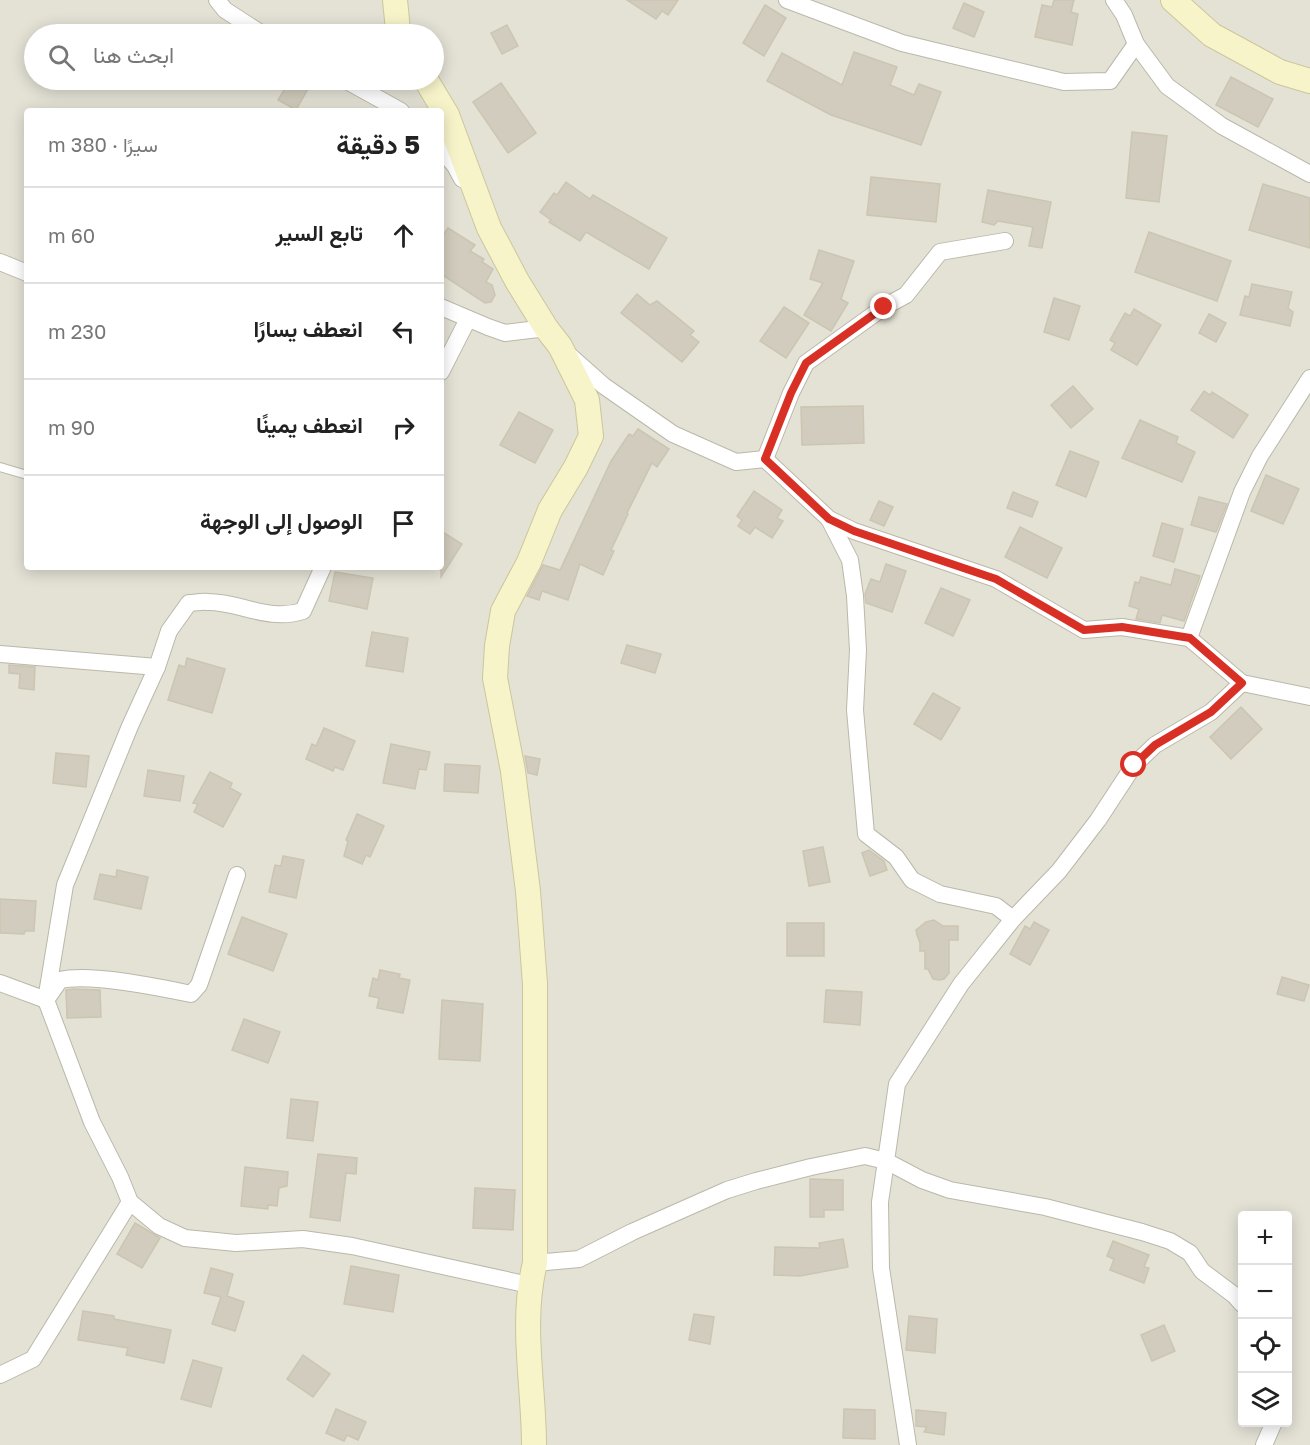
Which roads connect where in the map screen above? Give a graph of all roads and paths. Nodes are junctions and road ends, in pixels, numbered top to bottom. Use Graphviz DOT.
graph roads {
  1 [pos="217,0"];
  2 [pos="395,0"];
  3 [pos="787,0"];
  4 [pos="1114,0"];
  5 [pos="1173,0"];
  6 [pos="247,24"];
  7 [pos="397,24"];
  8 [pos="1136,44"];
  9 [pos="1310,81"];
  10 [pos="363,90"];
  11 [pos="432,90"];
  12 [pos="396,108"];
  13 [pos="443,108"];
  14 [pos="444,110"];
  15 [pos="444,152"];
  16 [pos="1310,174"];
  17 [pos="489,228"];
  18 [pos="1005,242"];
  19 [pos="0,262"];
  20 [pos="24,272"];
  21 [pos="444,308"];
  22 [pos="468,319"];
  23 [pos="553,337"];
  24 [pos="444,366"];
  25 [pos="1310,378"];
  26 [pos="765,459"];
  27 [pos="0,467"];
  28 [pos="24,475"];
  29 [pos="829,519"];
  30 [pos="322,570"];
  31 [pos="1190,638"];
  32 [pos="0,654"];
  33 [pos="157,667"];
  34 [pos="1242,683"];
  35 [pos="1310,698"];
  36 [pos="237,875"];
  37 [pos="1013,920"];
  38 [pos="0,983"];
  39 [pos="46,1000"];
  40 [pos="886,1161"];
  41 [pos="130,1202"];
  42 [pos="532,1274"];
  43 [pos="1238,1300"];
  44 [pos="0,1376"];
  45 [pos="1272,1427"];
  46 [pos="534,1445"];
  47 [pos="908,1445"];
  48 [pos="1264,1445"];
  1 -- 6 [label="street"];
  2 -- 7 [label="street"];
  3 -- 8 [label="street"];
  4 -- 8 [label="street"];
  5 -- 9 [label="street"];
  8 -- 16 [label="street"];
  10 -- 12 [label="street"];
  11 -- 13 [label="street"];
  14 -- 17 [label="street"];
  15 -- 17 [label="street"];
  17 -- 23 [label="street"];
  18 -- 26 [label="street"];
  19 -- 20 [label="street"];
  21 -- 22 [label="street"];
  22 -- 23 [label="street"];
  22 -- 24 [label="street"];
  23 -- 26 [label="street"];
  23 -- 42 [label="street"];
  25 -- 31 [label="street"];
  26 -- 29 [label="street"];
  27 -- 28 [label="lane"];
  29 -- 31 [label="street"];
  29 -- 37 [label="street"];
  30 -- 33 [label="street"];
  31 -- 34 [label="street"];
  32 -- 33 [label="street"];
  33 -- 39 [label="street"];
  34 -- 35 [label="street"];
  34 -- 37 [label="street"];
  36 -- 39 [label="street"];
  37 -- 40 [label="street"];
  38 -- 39 [label="street"];
  39 -- 41 [label="street"];
  40 -- 42 [label="street"];
  40 -- 43 [label="street"];
  40 -- 47 [label="street"];
  41 -- 42 [label="street"];
  41 -- 44 [label="street"];
  42 -- 46 [label="street"];
  45 -- 48 [label="street"];
}
